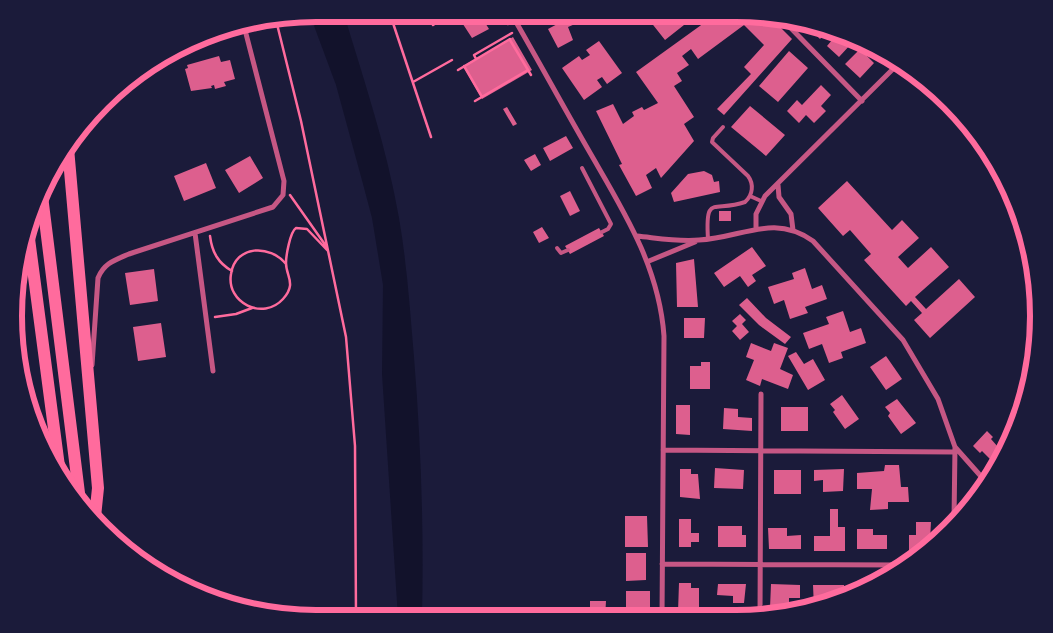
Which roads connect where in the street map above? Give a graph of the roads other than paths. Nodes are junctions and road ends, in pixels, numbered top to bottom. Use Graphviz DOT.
graph roads {
  1 [pos="516,22"];
  2 [pos="790,27"];
  3 [pos="245,32"];
  4 [pos="894,69"];
  5 [pos="862,101"];
  6 [pos="723,127"];
  7 [pos="69,158"];
  8 [pos="582,168"];
  9 [pos="778,185"];
  10 [pos="750,196"];
  11 [pos="761,201"];
  12 [pos="43,208"];
  13 [pos="756,228"];
  14 [pos="792,230"];
  15 [pos="602,232"];
  16 [pos="195,233"];
  17 [pos="637,236"];
  18 [pos="708,239"];
  19 [pos="698,240"];
  20 [pos="558,248"];
  21 [pos="30,250"];
  22 [pos="568,250"];
  23 [pos="649,261"];
  24 [pos="213,371"];
  25 [pos="761,394"];
  26 [pos="90,396"];
  27 [pos="955,449"];
  28 [pos="663,450"];
  29 [pos="761,450"];
  30 [pos="57,455"];
  31 [pos="982,478"];
  32 [pos="78,489"];
  33 [pos="96,511"];
  34 [pos="954,514"];
  35 [pos="662,564"];
  36 [pos="760,564"];
  37 [pos="894,565"];
  38 [pos="662,610"];
  39 [pos="760,610"];
  1 -- 17 [label="street"];
  2 -- 5 [label="street"];
  3 -- 16 [label="street"];
  4 -- 5 [label="street"];
  5 -- 9 [label="street"];
  6 -- 10 [label="lane"];
  7 -- 26 [label="highway"];
  8 -- 15 [label="lane"];
  9 -- 11 [label="street"];
  9 -- 14 [label="street"];
  10 -- 11 [label="lane"];
  10 -- 18 [label="lane"];
  11 -- 13 [label="street"];
  12 -- 32 [label="highway"];
  13 -- 14 [label="street"];
  13 -- 18 [label="street"];
  14 -- 27 [label="street"];
  16 -- 24 [label="street"];
  16 -- 26 [label="street"];
  17 -- 19 [label="street"];
  17 -- 23 [label="street"];
  18 -- 19 [label="street"];
  19 -- 23 [label="street"];
  20 -- 22 [label="lane"];
  21 -- 30 [label="highway"];
  23 -- 28 [label="street"];
  25 -- 29 [label="street"];
  26 -- 33 [label="highway"];
  27 -- 29 [label="street"];
  27 -- 31 [label="street"];
  27 -- 34 [label="street"];
  28 -- 29 [label="street"];
  28 -- 35 [label="street"];
  29 -- 36 [label="street"];
  35 -- 36 [label="street"];
  35 -- 38 [label="street"];
  36 -- 37 [label="street"];
  36 -- 39 [label="street"];
}
